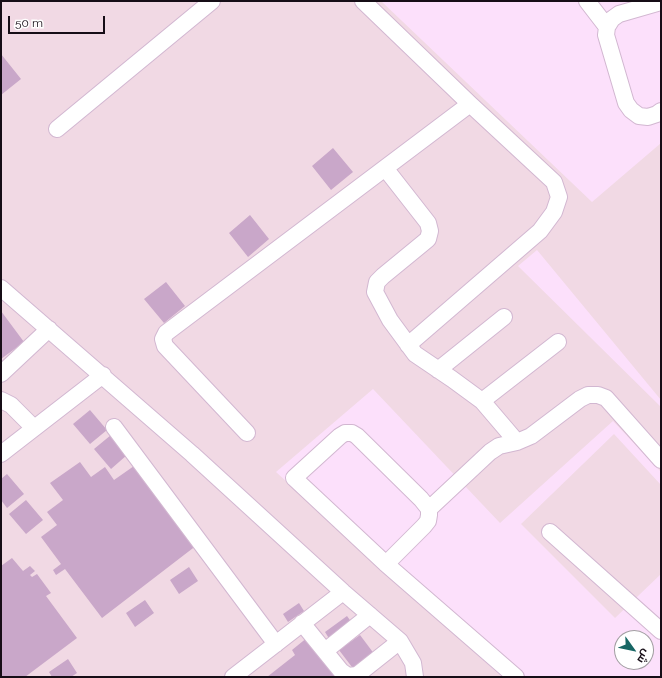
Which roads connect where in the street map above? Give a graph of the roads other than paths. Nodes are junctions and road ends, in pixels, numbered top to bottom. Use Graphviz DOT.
graph roads {
  1 [pos="212,1"];
  2 [pos="363,1"];
  3 [pos="587,1"];
  4 [pos="661,2"];
  5 [pos="607,27"];
  6 [pos="470,104"];
  7 [pos="661,111"];
  8 [pos="57,129"];
  9 [pos="386,168"];
  10 [pos="1,288"];
  11 [pos="504,317"];
  12 [pos="49,329"];
  13 [pos="558,342"];
  14 [pos="408,345"];
  15 [pos="438,370"];
  16 [pos="1,374"];
  17 [pos="103,375"];
  18 [pos="1,400"];
  19 [pos="482,401"];
  20 [pos="114,427"];
  21 [pos="34,428"];
  22 [pos="247,433"];
  23 [pos="517,442"];
  24 [pos="1,454"];
  25 [pos="661,460"];
  26 [pos="429,508"];
  27 [pos="550,532"];
  28 [pos="386,564"];
  29 [pos="343,592"];
  30 [pos="370,615"];
  31 [pos="302,623"];
  32 [pos="661,631"];
  33 [pos="400,641"];
  34 [pos="276,644"];
  35 [pos="325,651"];
  36 [pos="241,674"];
  37 [pos="415,677"];
  38 [pos="516,677"];
  1 -- 8 [label="lane"];
  2 -- 6 [label="lane"];
  3 -- 5 [label="lane"];
  4 -- 5 [label="lane"];
  5 -- 7 [label="lane"];
  6 -- 9 [label="lane"];
  6 -- 14 [label="lane"];
  9 -- 14 [label="lane"];
  9 -- 22 [label="lane"];
  10 -- 12 [label="lane"];
  11 -- 15 [label="lane"];
  12 -- 16 [label="lane"];
  12 -- 17 [label="lane"];
  13 -- 19 [label="lane"];
  14 -- 15 [label="lane"];
  15 -- 19 [label="lane"];
  17 -- 21 [label="lane"];
  17 -- 29 [label="lane"];
  18 -- 21 [label="lane"];
  19 -- 23 [label="lane"];
  20 -- 34 [label="lane"];
  21 -- 24 [label="lane"];
  23 -- 25 [label="lane"];
  23 -- 26 [label="lane"];
  26 -- 28 [label="lane"];
  26 -- 28 [label="lane"];
  27 -- 32 [label="lane"];
  28 -- 38 [label="lane"];
  29 -- 30 [label="lane"];
  29 -- 31 [label="lane"];
  30 -- 33 [label="lane"];
  30 -- 35 [label="lane"];
  31 -- 34 [label="lane"];
  31 -- 35 [label="lane"];
  33 -- 35 [label="lane"];
  33 -- 37 [label="lane"];
  34 -- 36 [label="lane"];
}
